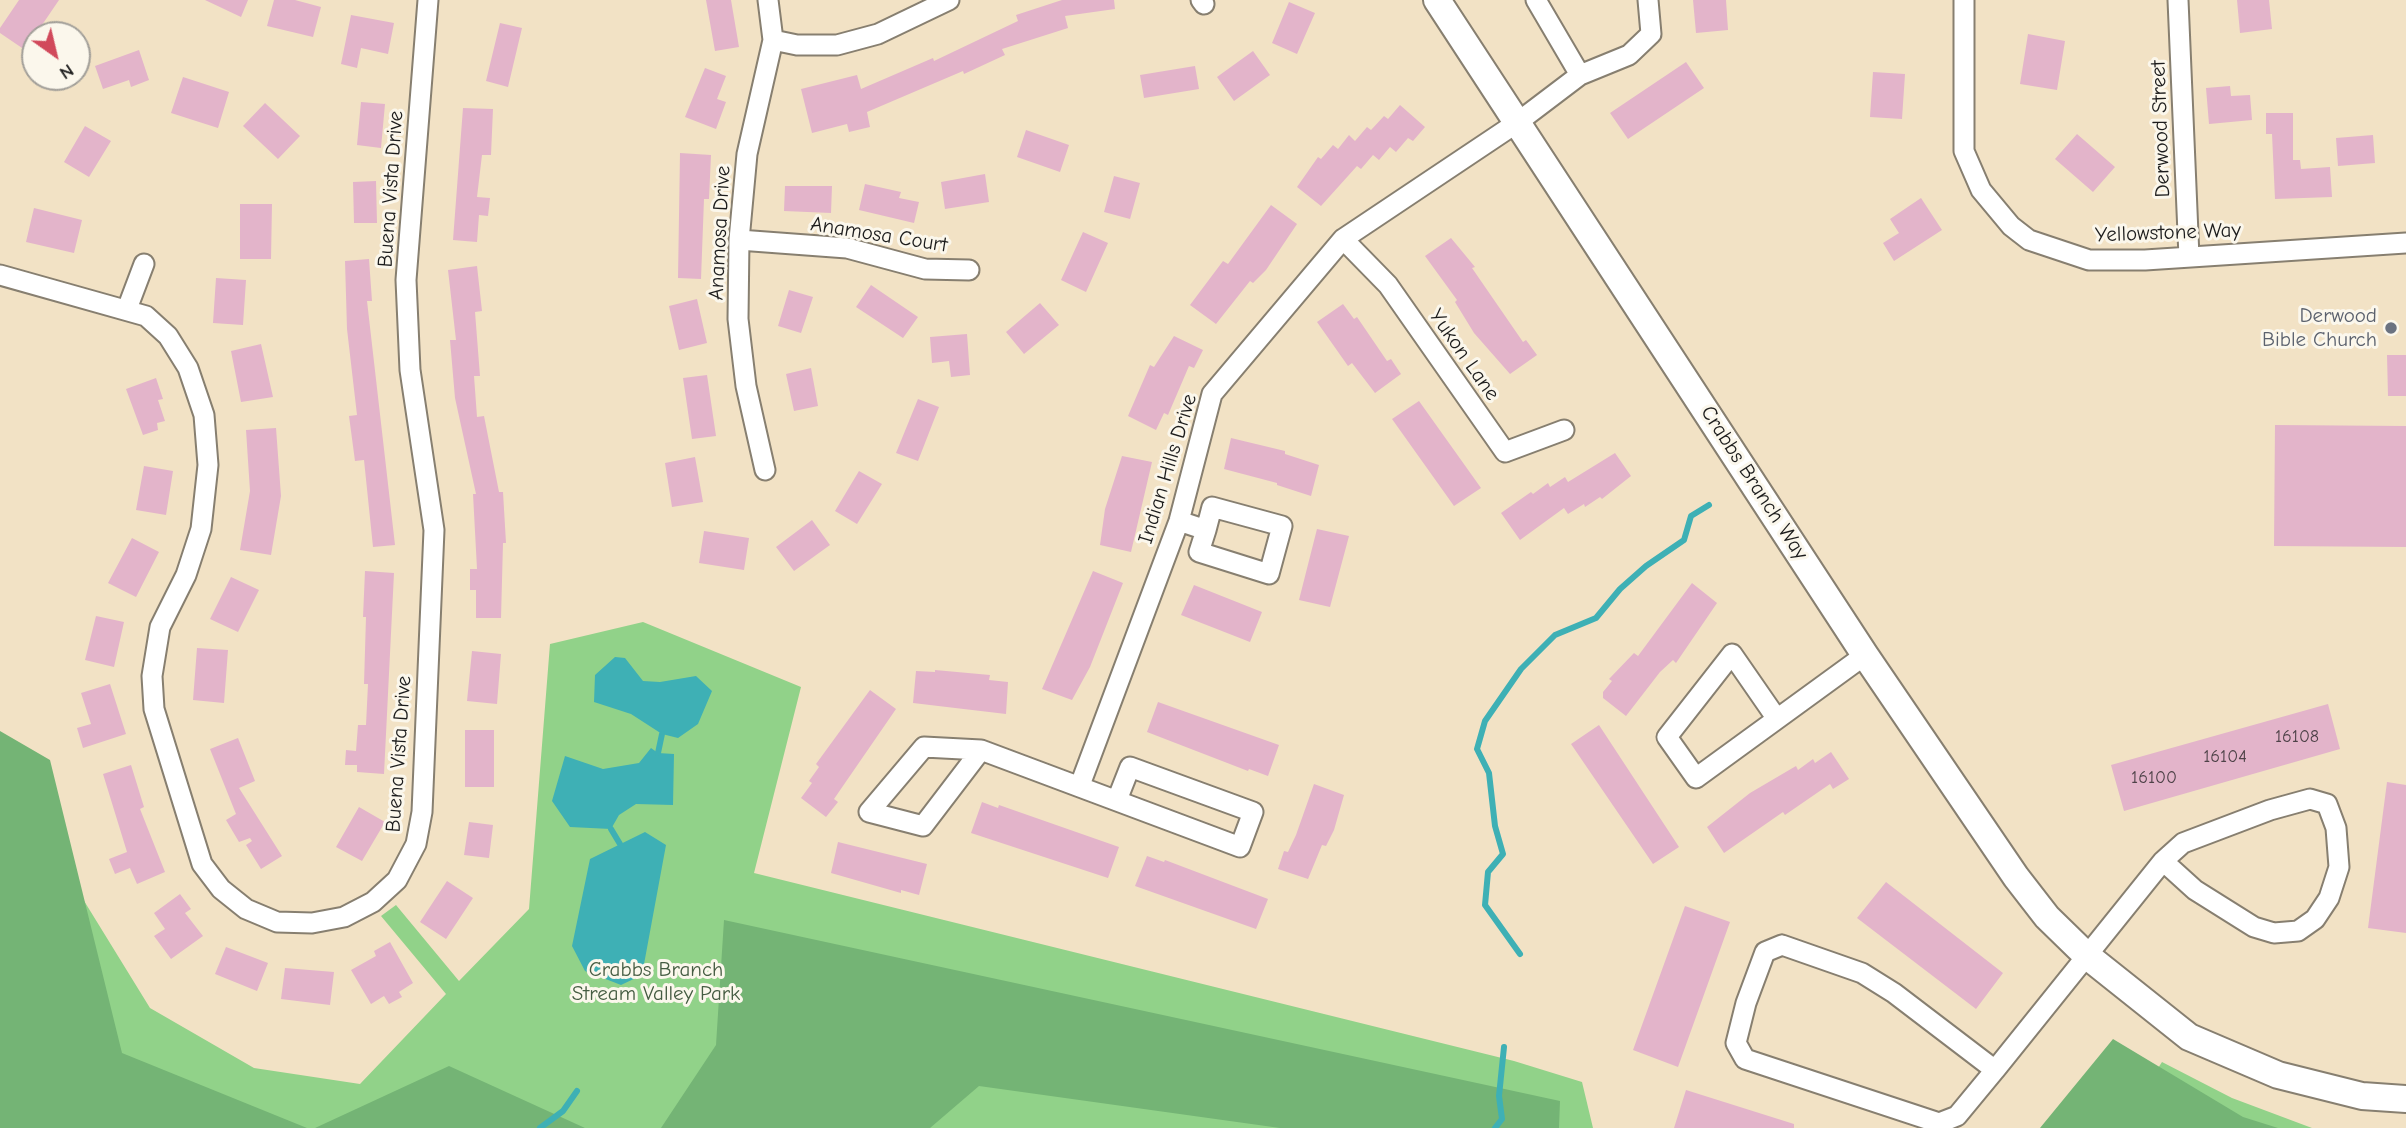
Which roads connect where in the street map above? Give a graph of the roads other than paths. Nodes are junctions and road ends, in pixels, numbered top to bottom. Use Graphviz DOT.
graph roads {
  1 [pos="428,0"];
  2 [pos="768,0"];
  3 [pos="949,0"];
  4 [pos="1437,0"];
  5 [pos="1536,0"];
  6 [pos="1648,0"];
  7 [pos="1964,0"];
  8 [pos="2179,0"];
  9 [pos="773,40"];
  10 [pos="1580,75"];
  11 [pos="1518,122"];
  12 [pos="1343,239"];
  13 [pos="739,240"];
  14 [pos="2406,243"];
  15 [pos="2189,257"];
  16 [pos="144,264"];
  17 [pos="969,270"];
  18 [pos="0,275"];
  19 [pos="127,309"];
  20 [pos="1564,430"];
  21 [pos="765,470"];
  22 [pos="1179,521"];
  23 [pos="1206,530"];
  24 [pos="1866,655"];
  25 [pos="1777,719"];
  26 [pos="981,750"];
  27 [pos="1080,785"];
  28 [pos="1117,800"];
  29 [pos="2163,861"];
  30 [pos="2086,954"];
  31 [pos="1995,1070"];
  32 [pos="2406,1099"];
  1 -- 19 [label="street, Buena Vista Drive"];
  2 -- 9 [label="street, Anamosa Drive"];
  3 -- 9 [label="street"];
  4 -- 11 [label="street, Crabbs Branch Way"];
  5 -- 10 [label="street"];
  6 -- 10 [label="street, Indian Hills Drive"];
  7 -- 15 [label="street, Yellowstone Way"];
  8 -- 15 [label="street, Derwood Street"];
  9 -- 13 [label="street, Anamosa Drive"];
  10 -- 11 [label="street, Indian Hills Drive"];
  11 -- 12 [label="street, Indian Hills Drive"];
  11 -- 24 [label="street, Crabbs Branch Way"];
  12 -- 20 [label="street, Yukon Lane"];
  12 -- 22 [label="street, Indian Hills Drive"];
  13 -- 17 [label="street, Anamosa Court"];
  13 -- 21 [label="street, Anamosa Drive"];
  14 -- 15 [label="street, Yellowstone Way"];
  16 -- 19 [label="street"];
  18 -- 19 [label="street, Buena Vista Drive"];
  22 -- 23 [label="street"];
  22 -- 27 [label="street, Indian Hills Drive"];
  24 -- 25 [label="street"];
  24 -- 30 [label="street, Crabbs Branch Way"];
  25 -- 25 [label="street"];
  26 -- 26 [label="street"];
  26 -- 27 [label="street"];
  27 -- 28 [label="street"];
  28 -- 28 [label="street"];
  29 -- 29 [label="street"];
  29 -- 30 [label="street"];
  30 -- 31 [label="street"];
  30 -- 32 [label="street, Crabbs Branch Way"];
  31 -- 31 [label="street"];
}
